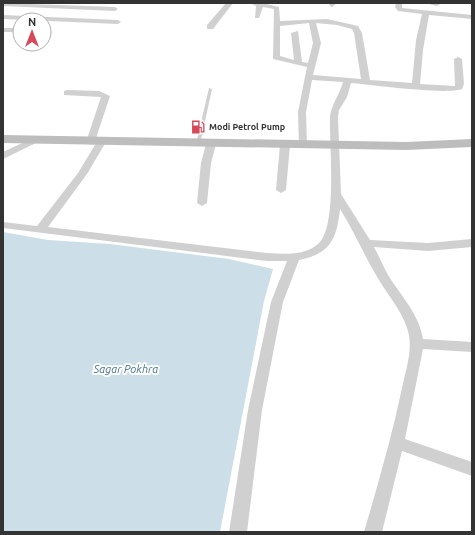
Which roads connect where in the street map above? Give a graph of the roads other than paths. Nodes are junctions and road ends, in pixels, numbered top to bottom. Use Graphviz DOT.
graph roads {
  1 [pos="230,3"];
  2 [pos="400,3"];
  3 [pos="428,3"];
  4 [pos="437,3"];
  5 [pos="3,4"];
  6 [pos="260,4"];
  7 [pos="115,8"];
  8 [pos="430,13"];
  9 [pos="3,17"];
  10 [pos="257,17"];
  11 [pos="472,17"];
  12 [pos="118,22"];
  13 [pos="312,22"];
  14 [pos="276,23"];
  15 [pos="210,27"];
  16 [pos="295,33"];
  17 [pos="458,59"];
  18 [pos="298,62"];
  19 [pos="311,66"];
  20 [pos="310,77"];
  21 [pos="348,80"];
  22 [pos="366,82"];
  23 [pos="416,87"];
  24 [pos="210,89"];
  25 [pos="66,93"];
  26 [pos="3,139"];
  27 [pos="35,140"];
  28 [pos="96,142"];
  29 [pos="472,143"];
  30 [pos="205,144"];
  31 [pos="285,145"];
  32 [pos="302,145"];
  33 [pos="334,145"];
  34 [pos="3,156"];
  35 [pos="281,190"];
  36 [pos="336,195"];
  37 [pos="202,203"];
  38 [pos="3,225"];
  39 [pos="40,230"];
  40 [pos="366,243"];
  41 [pos="472,243"];
  42 [pos="294,258"];
  43 [pos="416,344"];
  44 [pos="472,346"];
  45 [pos="396,443"];
  46 [pos="472,469"];
  47 [pos="238,532"];
  48 [pos="373,532"];
  1 -- 15 [label="street"];
  2 -- 8 [label="street"];
  3 -- 4 [label="street"];
  4 -- 8 [label="street"];
  5 -- 7 [label="street"];
  6 -- 10 [label="street"];
  6 -- 14 [label="street"];
  8 -- 11 [label="street"];
  8 -- 23 [label="street"];
  9 -- 12 [label="street"];
  13 -- 14 [label="street"];
  13 -- 19 [label="street"];
  13 -- 22 [label="street"];
  14 -- 18 [label="street"];
  16 -- 18 [label="street"];
  17 -- 23 [label="street"];
  18 -- 19 [label="street"];
  19 -- 20 [label="street"];
  20 -- 21 [label="street"];
  20 -- 32 [label="street"];
  21 -- 22 [label="street"];
  21 -- 33 [label="street"];
  22 -- 23 [label="street"];
  24 -- 30 [label="lane"];
  25 -- 28 [label="street"];
  26 -- 27 [label="street"];
  27 -- 28 [label="street"];
  27 -- 34 [label="street"];
  28 -- 30 [label="street"];
  28 -- 39 [label="street"];
  29 -- 33 [label="street"];
  30 -- 31 [label="street"];
  30 -- 37 [label="street"];
  31 -- 32 [label="street"];
  31 -- 35 [label="street"];
  32 -- 33 [label="street"];
  33 -- 36 [label="street"];
  36 -- 40 [label="street"];
  36 -- 42 [label="street"];
  38 -- 39 [label="street"];
  39 -- 42 [label="street"];
  40 -- 41 [label="street"];
  40 -- 43 [label="street"];
  42 -- 47 [label="street"];
  43 -- 44 [label="street"];
  43 -- 45 [label="street"];
  45 -- 46 [label="street"];
  45 -- 48 [label="street"];
}
